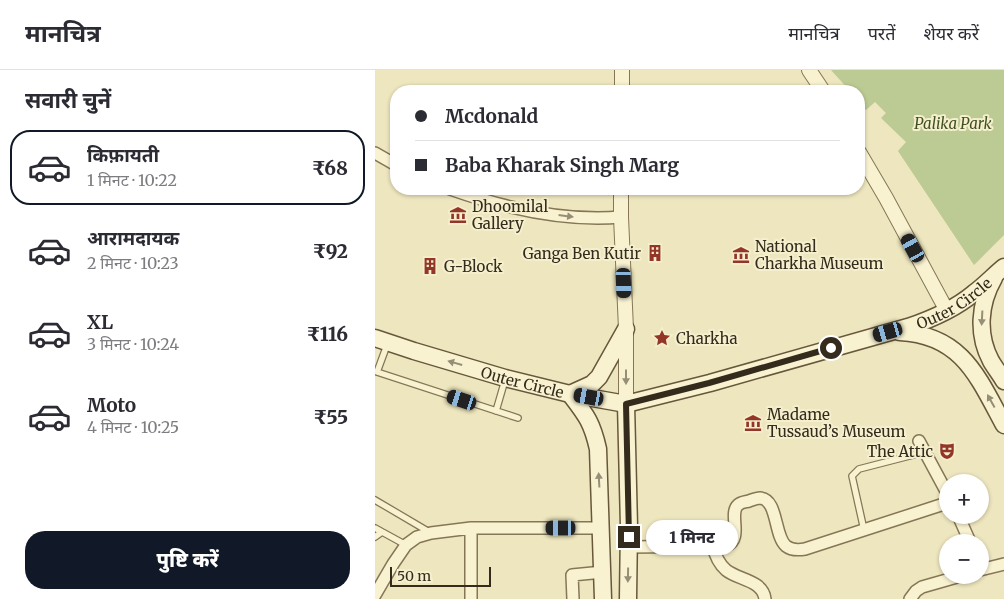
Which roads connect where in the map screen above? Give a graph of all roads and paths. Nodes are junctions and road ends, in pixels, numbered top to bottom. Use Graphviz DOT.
graph roads {
  1 [pos="622,70"];
  2 [pos="809,70"];
  3 [pos="622,85"];
  4 [pos="819,85"];
  5 [pos="375,152"];
  6 [pos="390,161"];
  7 [pos="865,162"];
  8 [pos="469,195"];
  9 [pos="621,195"];
  10 [pos="621,217"];
  11 [pos="1001,270"];
  12 [pos="947,311"];
  13 [pos="625,329"];
  14 [pos="888,332"];
  15 [pos="381,340"];
  16 [pos="990,358"];
  17 [pos="972,369"];
  18 [pos="376,372"];
  19 [pos="505,378"];
  20 [pos="1004,381"];
  21 [pos="570,394"];
  22 [pos="626,404"];
  23 [pos="496,411"];
  24 [pos="518,418"];
  25 [pos="1004,425"];
  26 [pos="919,441"];
  27 [pos="925,452"];
  28 [pos="939,478"];
  29 [pos="375,500"];
  30 [pos="939,506"];
  31 [pos="375,528"];
  32 [pos="471,528"];
  33 [pos="602,528"];
  34 [pos="864,530"];
  35 [pos="383,532"];
  36 [pos="431,533"];
  37 [pos="375,537"];
  38 [pos="406,545"];
  39 [pos="713,546"];
  40 [pos="629,547"];
  41 [pos="1004,564"];
  42 [pos="989,567"];
  43 [pos="603,572"];
  44 [pos="939,582"];
  45 [pos="375,595"];
  46 [pos="471,599"];
  47 [pos="573,599"];
  48 [pos="603,599"];
  49 [pos="628,599"];
  50 [pos="765,599"];
  51 [pos="910,599"];
  1 -- 3 [label="street"];
  2 -- 4 [label="street"];
  5 -- 6 [label="street"];
  7 -- 12 [label="street"];
  8 -- 10 [label="street, one-way"];
  9 -- 10 [label="street"];
  10 -- 13 [label="street"];
  11 -- 12 [label="main road, Outer Circle"];
  11 -- 16 [label="main road, one-way"];
  12 -- 14 [label="main road, Outer Circle"];
  13 -- 21 [label="main road"];
  13 -- 22 [label="street, one-way"];
  14 -- 17 [label="main road"];
  14 -- 22 [label="main road, Outer Circle"];
  15 -- 18 [label="lane"];
  19 -- 15 [label="main road, Outer Circle, one-way"];
  16 -- 17 [label="main road"];
  16 -- 20 [label="main road"];
  25 -- 17 [label="main road, one-way"];
  18 -- 23 [label="lane"];
  19 -- 21 [label="main road, Outer Circle"];
  19 -- 23 [label="lane"];
  21 -- 22 [label="main road, Outer Circle"];
  33 -- 21 [label="main road, one-way"];
  22 -- 40 [label="main road"];
  23 -- 24 [label="lane"];
  26 -- 27 [label="street"];
  27 -- 28 [label="street"];
  27 -- 34 [label="lane"];
  29 -- 36 [label="lane"];
  30 -- 34 [label="street"];
  31 -- 35 [label="lane"];
  32 -- 33 [label="street"];
  32 -- 36 [label="street"];
  32 -- 46 [label="street"];
  33 -- 43 [label="main road"];
  34 -- 39 [label="street"];
  35 -- 37 [label="lane"];
  35 -- 38 [label="lane"];
  36 -- 38 [label="street"];
  38 -- 45 [label="street"];
  39 -- 40 [label="street"];
  39 -- 50 [label="street"];
  40 -- 49 [label="main road, one-way"];
  41 -- 42 [label="street"];
  43 -- 47 [label="street"];
  43 -- 48 [label="main road"];
  44 -- 51 [label="street"];
}
